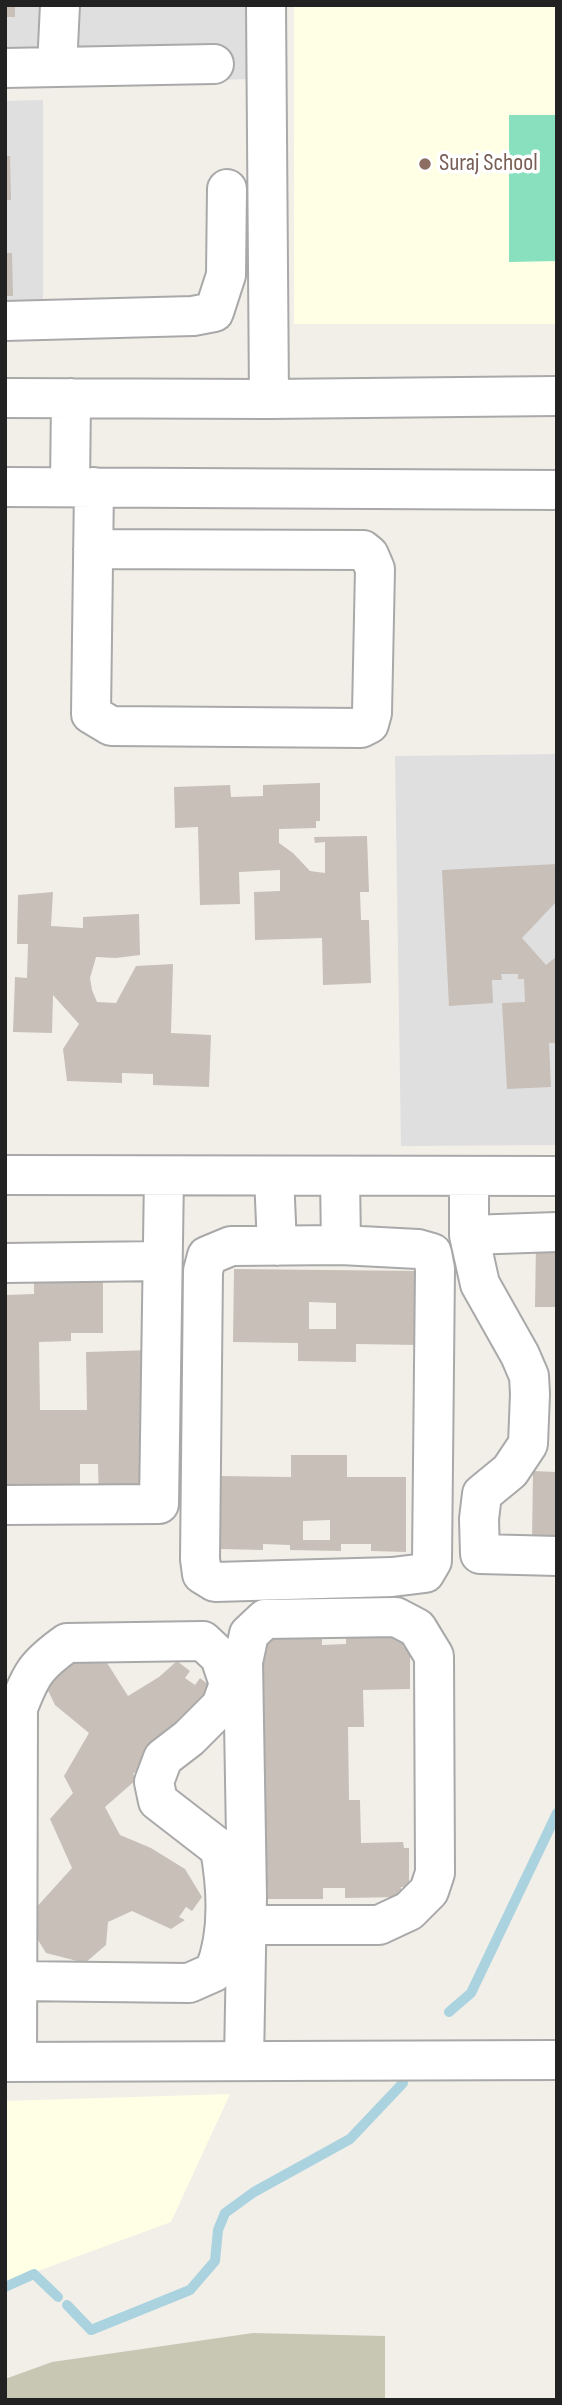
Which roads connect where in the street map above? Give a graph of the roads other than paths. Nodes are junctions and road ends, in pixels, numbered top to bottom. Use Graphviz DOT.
graph roads {
  1 [pos="60,5"];
  2 [pos="266,5"];
  3 [pos="214,64"];
  4 [pos="57,67"];
  5 [pos="5,68"];
  6 [pos="227,189"];
  7 [pos="5,321"];
  8 [pos="557,396"];
  9 [pos="5,398"];
  10 [pos="71,398"];
  11 [pos="269,399"];
  12 [pos="5,487"];
  13 [pos="82,487"];
  14 [pos="557,490"];
  15 [pos="93,549"];
  16 [pos="5,1175"];
  17 [pos="164,1175"];
  18 [pos="274,1176"];
  19 [pos="340,1176"];
  20 [pos="469,1176"];
  21 [pos="557,1176"];
  22 [pos="557,1233"];
  23 [pos="469,1235"];
  24 [pos="341,1245"];
  25 [pos="277,1246"];
  26 [pos="162,1261"];
  27 [pos="5,1264"];
  28 [pos="5,1505"];
  29 [pos="557,1556"];
  30 [pos="247,1925"];
  31 [pos="16,1982"];
  32 [pos="557,2060"];
  33 [pos="244,2061"];
  34 [pos="11,2062"];
  1 -- 4 [label="street"];
  2 -- 11 [label="street"];
  3 -- 4 [label="street"];
  4 -- 5 [label="street"];
  6 -- 7 [label="street"];
  8 -- 11 [label="street"];
  9 -- 10 [label="street"];
  10 -- 11 [label="street"];
  10 -- 13 [label="street"];
  12 -- 13 [label="street"];
  13 -- 14 [label="street"];
  13 -- 15 [label="street"];
  15 -- 15 [label="street"];
  16 -- 17 [label="street"];
  17 -- 18 [label="street"];
  17 -- 26 [label="street"];
  18 -- 19 [label="street"];
  18 -- 25 [label="street"];
  19 -- 20 [label="street"];
  19 -- 24 [label="street"];
  20 -- 21 [label="street"];
  20 -- 23 [label="street"];
  22 -- 23 [label="street"];
  23 -- 29 [label="street"];
  24 -- 25 [label="street"];
  24 -- 25 [label="street"];
  26 -- 27 [label="street"];
  26 -- 28 [label="street"];
  30 -- 30 [label="street"];
  30 -- 33 [label="street"];
  31 -- 31 [label="street"];
  31 -- 34 [label="street"];
  32 -- 33 [label="street"];
  33 -- 34 [label="street"];
}
